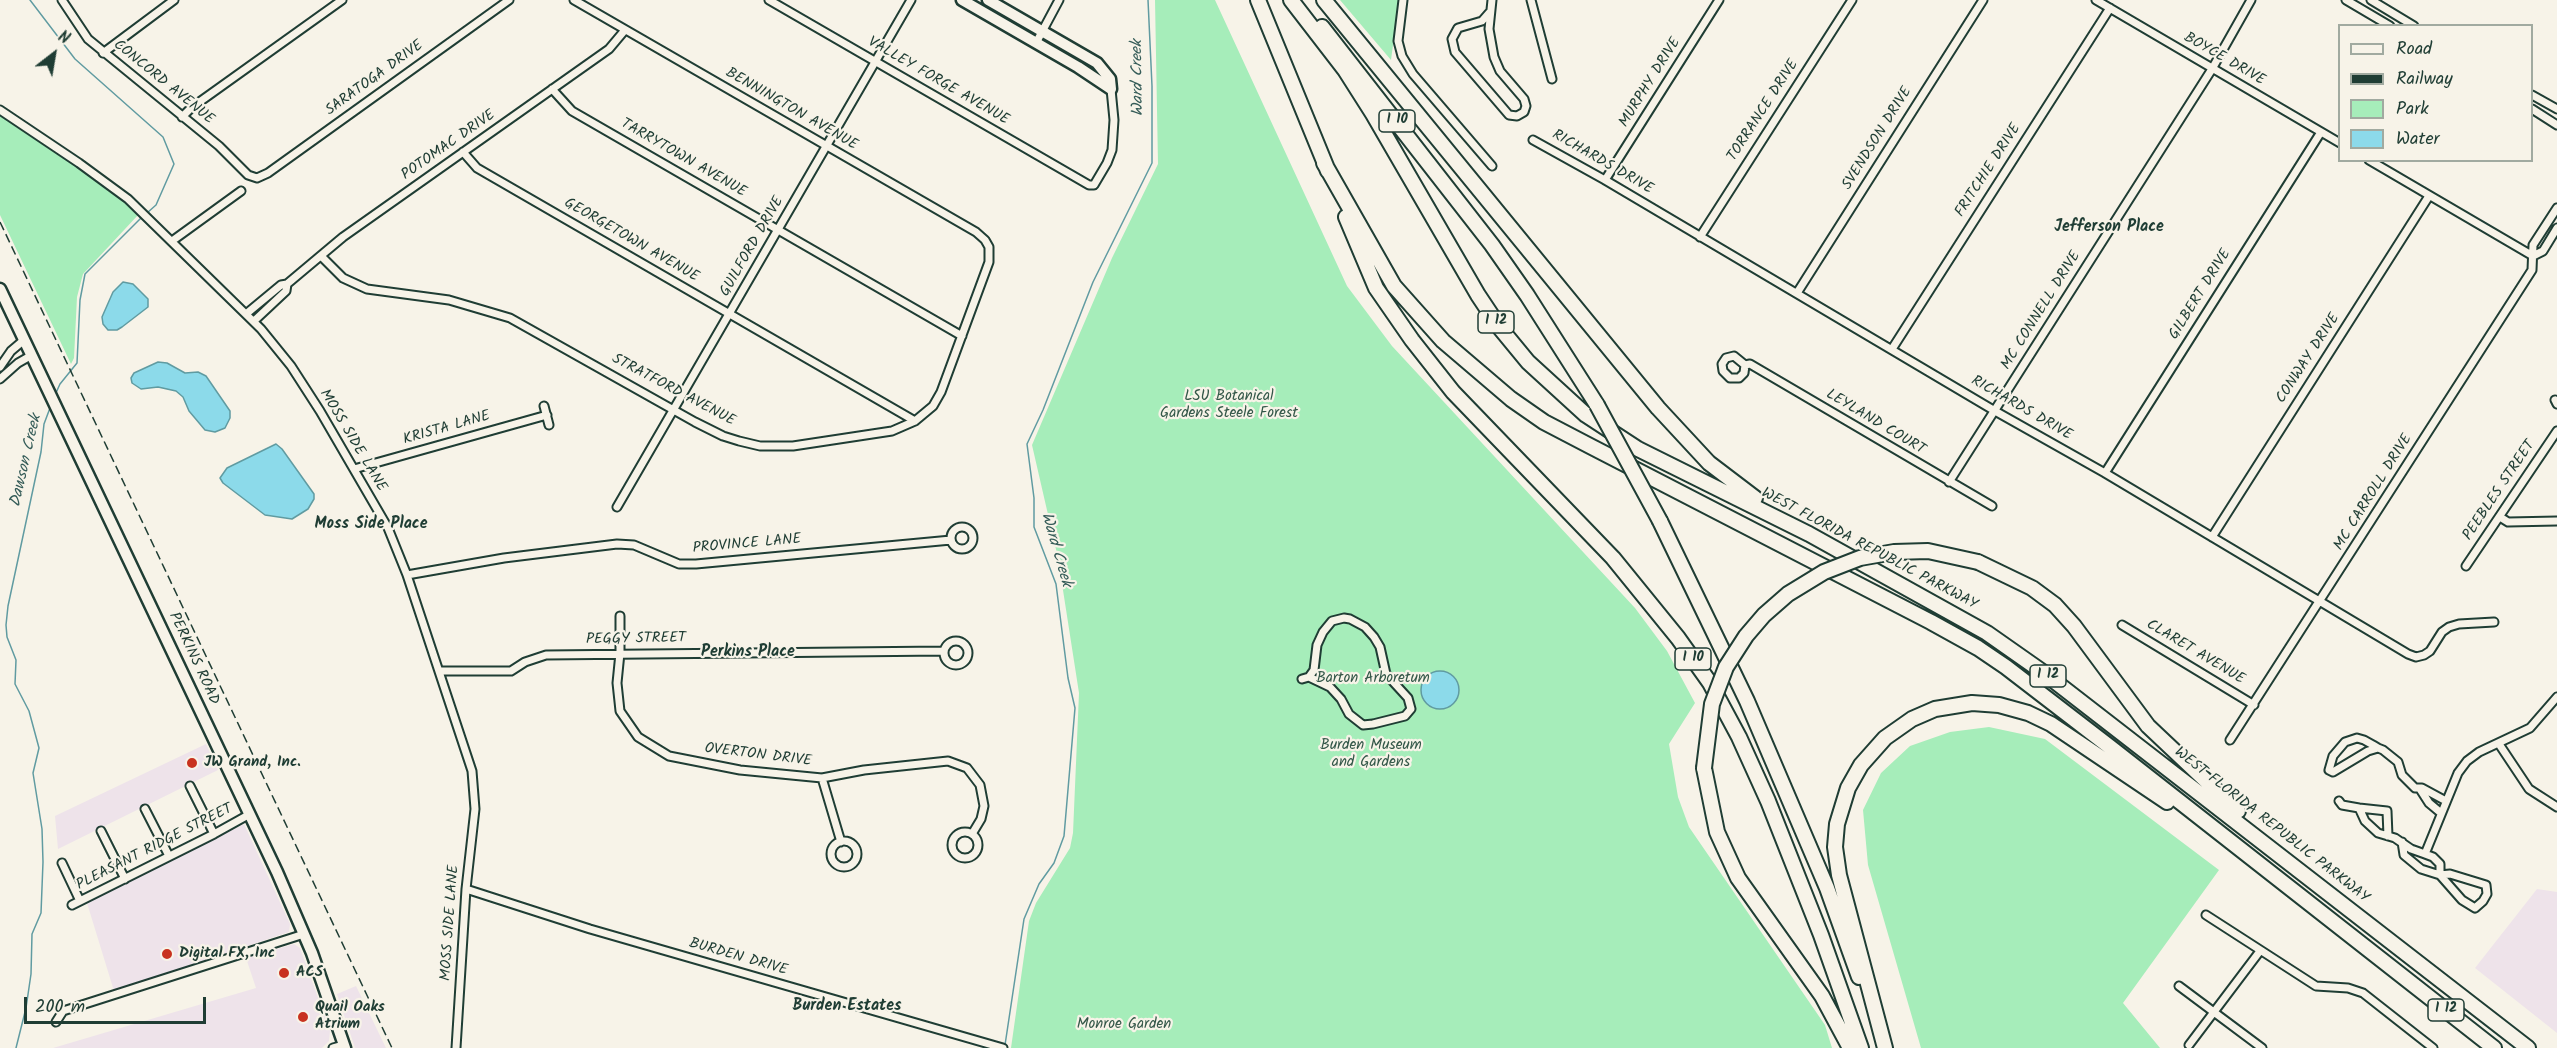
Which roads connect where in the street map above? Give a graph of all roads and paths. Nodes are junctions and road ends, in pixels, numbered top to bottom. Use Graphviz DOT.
graph roads {
  1 [pos="62,0"];
  2 [pos="174,0"];
  3 [pos="342,0"];
  4 [pos="509,0"];
  5 [pos="574,0"];
  6 [pos="769,0"];
  7 [pos="911,0"];
  8 [pos="962,0"];
  9 [pos="988,0"];
  10 [pos="1059,0"];
  11 [pos="1291,0"];
  12 [pos="1299,0"];
  13 [pos="1313,0"];
  14 [pos="1324,0"];
  15 [pos="1403,0"];
  16 [pos="1492,0"];
  17 [pos="1531,0"];
  18 [pos="1719,0"];
  19 [pos="1851,0"];
  20 [pos="1983,0"];
  21 [pos="2096,0"];
  22 [pos="2252,0"];
  23 [pos="2346,0"];
  24 [pos="2371,0"];
  25 [pos="1262,6"];
  26 [pos="2109,8"];
  27 [pos="1489,13"];
  28 [pos="2387,24"];
  29 [pos="2411,24"];
  30 [pos="625,30"];
  31 [pos="1042,31"];
  32 [pos="1036,43"];
  33 [pos="103,53"];
  34 [pos="1086,56"];
  35 [pos="875,62"];
  36 [pos="1079,67"];
  37 [pos="2212,69"];
  38 [pos="1552,79"];
  39 [pos="552,89"];
  40 [pos="1111,89"];
  41 [pos="2533,96"];
  42 [pos="2557,109"];
  43 [pos="0,110"];
  44 [pos="2533,111"];
  45 [pos="182,117"];
  46 [pos="2557,125"];
  47 [pos="2321,132"];
  48 [pos="1533,140"];
  49 [pos="2338,142"];
  50 [pos="827,146"];
  51 [pos="463,152"];
  52 [pos="2372,162"];
  53 [pos="1324,163"];
  54 [pos="1492,166"];
  55 [pos="257,178"];
  56 [pos="1605,180"];
  57 [pos="241,191"];
  58 [pos="2429,196"];
  59 [pos="2557,208"];
  60 [pos="2557,228"];
  61 [pos="778,230"];
  62 [pos="1700,237"];
  63 [pos="172,241"];
  64 [pos="1492,245"];
  65 [pos="989,248"];
  66 [pos="321,256"];
  67 [pos="2533,256"];
  68 [pos="287,285"];
  69 [pos="0,289"];
  70 [pos="1797,293"];
  71 [pos="246,314"];
  72 [pos="729,314"];
  73 [pos="254,321"];
  74 [pos="962,336"];
  75 [pos="24,340"];
  76 [pos="1892,349"];
  77 [pos="32,355"];
  78 [pos="1745,365"];
  79 [pos="0,367"];
  80 [pos="0,379"];
  81 [pos="544,406"];
  82 [pos="674,410"];
  83 [pos="1995,411"];
  84 [pos="547,415"];
  85 [pos="915,421"];
  86 [pos="549,424"];
  87 [pos="2557,431"];
  88 [pos="354,469"];
  89 [pos="2104,473"];
  90 [pos="1949,482"];
  91 [pos="1992,506"];
  92 [pos="617,507"];
  93 [pos="2500,517"];
  94 [pos="2557,521"];
  95 [pos="1809,534"];
  96 [pos="2212,537"];
  97 [pos="951,540"];
  98 [pos="2466,566"];
  99 [pos="407,575"];
  100 [pos="2320,602"];
  101 [pos="620,616"];
  102 [pos="2494,622"];
  103 [pos="2122,626"];
  104 [pos="944,651"];
  105 [pos="620,653"];
  106 [pos="440,671"];
  107 [pos="1306,678"];
  108 [pos="2557,697"];
  109 [pos="2254,705"];
  110 [pos="2230,740"];
  111 [pos="2499,744"];
  112 [pos="2378,748"];
  113 [pos="822,778"];
  114 [pos="190,786"];
  115 [pos="2420,789"];
  116 [pos="2339,801"];
  117 [pos="2446,801"];
  118 [pos="2557,807"];
  119 [pos="146,808"];
  120 [pos="2359,808"];
  121 [pos="2441,813"];
  122 [pos="250,814"];
  123 [pos="101,831"];
  124 [pos="214,834"];
  125 [pos="972,834"];
  126 [pos="2220,834"];
  127 [pos="2388,836"];
  128 [pos="841,842"];
  129 [pos="2402,842"];
  130 [pos="2269,845"];
  131 [pos="2426,852"];
  132 [pos="169,856"];
  133 [pos="62,864"];
  134 [pos="2440,875"];
  135 [pos="125,879"];
  136 [pos="466,889"];
  137 [pos="80,902"];
  138 [pos="72,905"];
  139 [pos="2206,915"];
  140 [pos="304,934"];
  141 [pos="2260,951"];
  142 [pos="2179,986"];
  143 [pos="2214,1012"];
  144 [pos="56,1022"];
  145 [pos="2189,1045"];
  146 [pos="341,1047"];
  147 [pos="456,1048"];
  148 [pos="1003,1048"];
  149 [pos="1850,1048"];
  150 [pos="1861,1048"];
  151 [pos="1883,1048"];
  152 [pos="2262,1048"];
  153 [pos="2433,1048"];
  154 [pos="2494,1048"];
  155 [pos="2528,1048"];
  1 -- 33 [label="street, CONCORD AVENUE"];
  2 -- 33 [label="street"];
  3 -- 45 [label="street"];
  4 -- 55 [label="street, SARATOGA DRIVE"];
  5 -- 30 [label="street, BENNINGTON AVENUE"];
  6 -- 35 [label="street, VALLEY FORGE AVENUE"];
  7 -- 35 [label="street, GUILFORD DRIVE"];
  8 -- 32 [label="main road"];
  9 -- 31 [label="main road"];
  10 -- 31 [label="street"];
  11 -- 95 [label="highway, WEST FLORIDA REPUBLIC PARKWAY / I 12"];
  12 -- 64 [label="highway, I 10"];
  13 -- 64 [label="highway"];
  14 -- 95 [label="highway"];
  15 -- 54 [label="street"];
  16 -- 27 [label="street"];
  17 -- 38 [label="street"];
  18 -- 56 [label="street, MURPHY DRIVE"];
  19 -- 62 [label="street, TORRANCE DRIVE"];
  20 -- 70 [label="street, SVENDSON DRIVE"];
  21 -- 26 [label="street, BOYCE DRIVE"];
  22 -- 37 [label="street, MC CONNELL DRIVE"];
  23 -- 28 [label="street"];
  24 -- 29 [label="street"];
  25 -- 53 [label="highway, I 10"];
  26 -- 37 [label="street, BOYCE DRIVE"];
  26 -- 76 [label="street, FRITCHIE DRIVE"];
  27 -- 27 [label="street"];
  30 -- 39 [label="street, POTOMAC DRIVE"];
  30 -- 50 [label="street, BENNINGTON AVENUE"];
  31 -- 32 [label="street"];
  31 -- 34 [label="main road"];
  32 -- 36 [label="main road"];
  33 -- 45 [label="street, CONCORD AVENUE"];
  34 -- 36 [label="main road"];
  34 -- 40 [label="main road"];
  35 -- 40 [label="street, VALLEY FORGE AVENUE"];
  35 -- 50 [label="street, GUILFORD DRIVE"];
  36 -- 40 [label="main road"];
  37 -- 47 [label="street, BOYCE DRIVE"];
  37 -- 83 [label="street, MC CONNELL DRIVE"];
  39 -- 51 [label="street, POTOMAC DRIVE"];
  39 -- 61 [label="street, TARRYTOWN AVENUE"];
  41 -- 42 [label="street"];
  43 -- 63 [label="street, MOSS SIDE LANE"];
  44 -- 46 [label="street"];
  45 -- 55 [label="street, CONCORD AVENUE"];
  47 -- 49 [label="street, BOYCE DRIVE"];
  47 -- 89 [label="street, GILBERT DRIVE"];
  48 -- 56 [label="street, RICHARDS DRIVE"];
  50 -- 61 [label="street, GUILFORD DRIVE"];
  50 -- 65 [label="street, BENNINGTON AVENUE"];
  51 -- 66 [label="street, POTOMAC DRIVE"];
  51 -- 72 [label="street, GEORGETOWN AVENUE"];
  52 -- 58 [label="street"];
  53 -- 126 [label="highway"];
  53 -- 150 [label="highway, I 10"];
  56 -- 62 [label="street, RICHARDS DRIVE"];
  57 -- 63 [label="street"];
  58 -- 67 [label="street"];
  58 -- 96 [label="street, CONWAY DRIVE"];
  59 -- 67 [label="street, MC CARROLL DRIVE"];
  60 -- 67 [label="street, MC CARROLL DRIVE"];
  61 -- 72 [label="street, GUILFORD DRIVE"];
  61 -- 74 [label="street, TARRYTOWN AVENUE"];
  62 -- 70 [label="street, RICHARDS DRIVE"];
  63 -- 71 [label="street, MOSS SIDE LANE"];
  64 -- 151 [label="highway, I 10, bridge"];
  65 -- 74 [label="street, STRATFORD AVENUE"];
  66 -- 68 [label="street, POTOMAC DRIVE"];
  66 -- 82 [label="street, STRATFORD AVENUE"];
  67 -- 100 [label="street, MC CARROLL DRIVE"];
  68 -- 71 [label="street, POTOMAC DRIVE"];
  68 -- 73 [label="street, POTOMAC DRIVE"];
  69 -- 75 [label="main road, PERKINS ROAD"];
  70 -- 76 [label="street, RICHARDS DRIVE"];
  71 -- 73 [label="street, MOSS SIDE LANE"];
  72 -- 82 [label="street, GUILFORD DRIVE"];
  72 -- 85 [label="street, GEORGETOWN AVENUE"];
  73 -- 88 [label="street, MOSS SIDE LANE"];
  74 -- 85 [label="street, STRATFORD AVENUE"];
  75 -- 77 [label="main road, PERKINS ROAD"];
  75 -- 79 [label="street"];
  76 -- 83 [label="street, RICHARDS DRIVE"];
  77 -- 80 [label="street"];
  77 -- 122 [label="main road, PERKINS ROAD"];
  78 -- 90 [label="street, LEYLAND COURT"];
  81 -- 84 [label="street"];
  82 -- 85 [label="street, STRATFORD AVENUE"];
  82 -- 92 [label="street, GUILFORD DRIVE"];
  83 -- 89 [label="street, RICHARDS DRIVE"];
  83 -- 90 [label="street, MC CONNELL DRIVE"];
  84 -- 86 [label="street"];
  84 -- 88 [label="street, KRISTA LANE"];
  87 -- 93 [label="street, PEEBLES STREET"];
  88 -- 99 [label="street, MOSS SIDE LANE"];
  89 -- 96 [label="street, RICHARDS DRIVE"];
  90 -- 91 [label="street, LEYLAND COURT"];
  93 -- 94 [label="street"];
  93 -- 98 [label="street, PEEBLES STREET"];
  95 -- 130 [label="highway, WEST FLORIDA REPUBLIC PARKWAY / I 12"];
  96 -- 100 [label="street, RICHARDS DRIVE"];
  97 -- 99 [label="street, PROVINCE LANE"];
  99 -- 106 [label="street, MOSS SIDE LANE"];
  100 -- 102 [label="street, RICHARDS DRIVE"];
  100 -- 109 [label="street, MC CARROLL DRIVE"];
  101 -- 105 [label="street, OVERTON DRIVE"];
  103 -- 109 [label="street, CLARET AVENUE"];
  104 -- 105 [label="street, PEGGY STREET"];
  105 -- 106 [label="street, PEGGY STREET"];
  105 -- 113 [label="street, OVERTON DRIVE"];
  106 -- 136 [label="street, MOSS SIDE LANE"];
  107 -- 107 [label="street"];
  108 -- 111 [label="street"];
  109 -- 110 [label="street, MC CARROLL DRIVE"];
  111 -- 117 [label="street"];
  111 -- 118 [label="street"];
  112 -- 112 [label="street"];
  112 -- 115 [label="street"];
  113 -- 125 [label="street, OVERTON DRIVE"];
  113 -- 128 [label="street"];
  114 -- 124 [label="street"];
  115 -- 117 [label="street"];
  115 -- 121 [label="street"];
  116 -- 120 [label="street"];
  117 -- 121 [label="street"];
  119 -- 132 [label="street"];
  120 -- 127 [label="street"];
  120 -- 127 [label="street"];
  121 -- 131 [label="street"];
  122 -- 124 [label="street, PLEASANT RIDGE STREET"];
  122 -- 140 [label="main road, PERKINS ROAD"];
  123 -- 135 [label="street"];
  124 -- 132 [label="street, PLEASANT RIDGE STREET"];
  126 -- 151 [label="highway"];
  126 -- 154 [label="highway, I 12"];
  127 -- 129 [label="street"];
  129 -- 131 [label="street"];
  129 -- 134 [label="street"];
  130 -- 149 [label="highway, bridge"];
  130 -- 155 [label="highway, WEST FLORIDA REPUBLIC PARKWAY / I 12"];
  131 -- 134 [label="street"];
  132 -- 135 [label="street, PLEASANT RIDGE STREET"];
  133 -- 137 [label="street"];
  134 -- 134 [label="street"];
  135 -- 137 [label="street, PLEASANT RIDGE STREET"];
  136 -- 147 [label="street, MOSS SIDE LANE"];
  136 -- 148 [label="street, BURDEN DRIVE"];
  137 -- 138 [label="street, PLEASANT RIDGE STREET"];
  139 -- 141 [label="street"];
  140 -- 144 [label="street"];
  140 -- 146 [label="main road, PERKINS ROAD"];
  141 -- 143 [label="street"];
  141 -- 153 [label="street"];
  142 -- 143 [label="street"];
  143 -- 145 [label="street"];
  143 -- 152 [label="street"];
}
